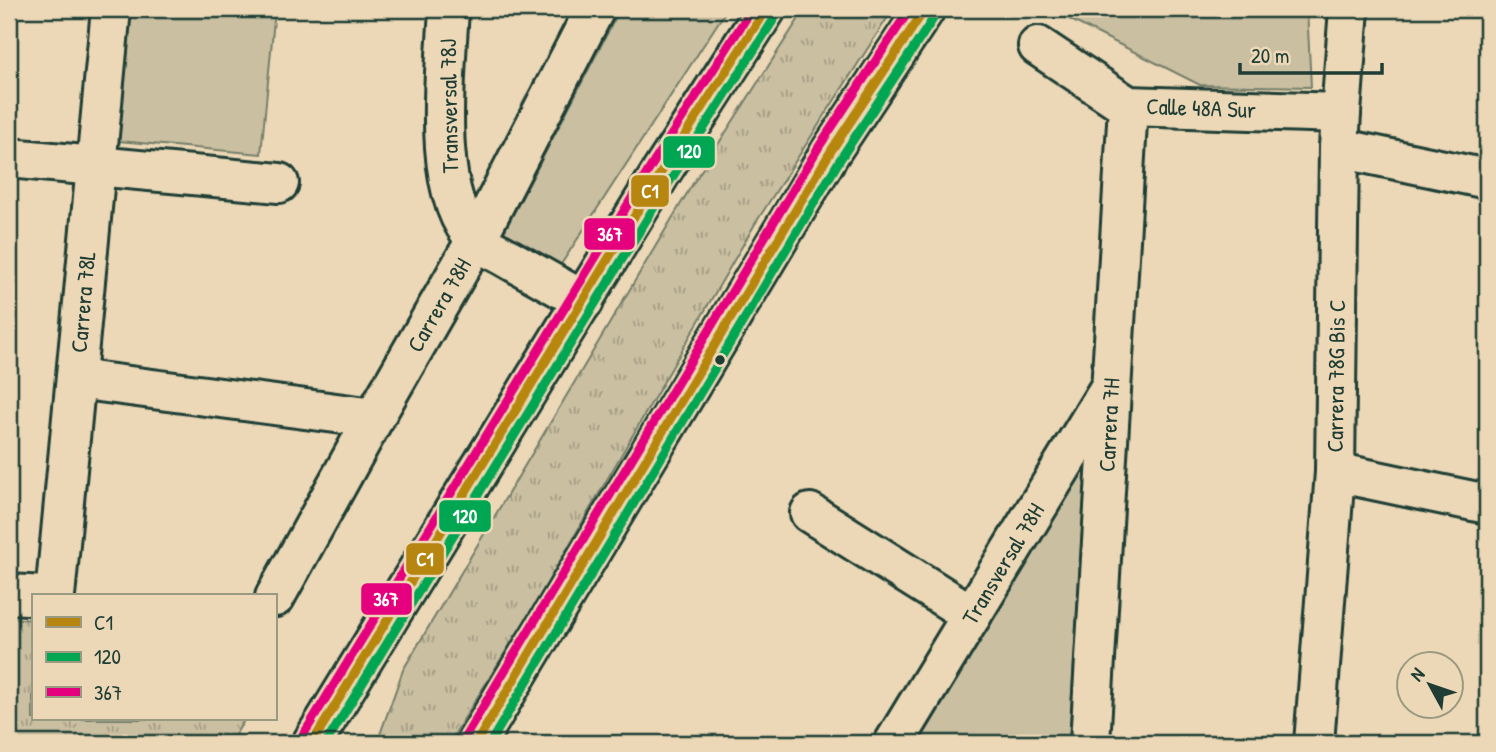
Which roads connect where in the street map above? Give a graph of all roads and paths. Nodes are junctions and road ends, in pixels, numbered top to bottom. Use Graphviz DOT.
graph roads {
  1 [pos="111,9"];
  2 [pos="449,9"];
  3 [pos="595,9"];
  4 [pos="766,9"];
  5 [pos="925,9"];
  6 [pos="1349,9"];
  7 [pos="1038,46"];
  8 [pos="1128,106"];
  9 [pos="1340,130"];
  10 [pos="9,158"];
  11 [pos="96,166"];
  12 [pos="1487,179"];
  13 [pos="279,183"];
  14 [pos="476,240"];
  15 [pos="584,301"];
  16 [pos="75,379"];
  17 [pos="1112,384"];
  18 [pos="374,418"];
  19 [pos="1335,472"];
  20 [pos="1487,505"];
  21 [pos="810,513"];
  22 [pos="9,594"];
  23 [pos="55,594"];
  24 [pos="32,595"];
  25 [pos="276,595"];
  26 [pos="972,615"];
  27 [pos="312,743"];
  28 [pos="476,743"];
  29 [pos="894,743"];
  30 [pos="1090,743"];
  31 [pos="1314,743"];
  1 -- 11 [label="street, Carrera 78L"];
  2 -- 14 [label="street, Transversal 78J"];
  3 -- 14 [label="street, Carrera 78H"];
  4 -- 15 [label="street"];
  5 -- 28 [label="street"];
  6 -- 9 [label="street, Carrera 78G Bis C"];
  7 -- 8 [label="street, Calle 48A Sur"];
  8 -- 9 [label="street, Calle 48A Sur"];
  8 -- 17 [label="street, Carrera 7H"];
  9 -- 12 [label="street, Calle 48A Sur"];
  9 -- 19 [label="street, Carrera 78G Bis C"];
  10 -- 11 [label="street"];
  11 -- 13 [label="street"];
  11 -- 16 [label="street, Carrera 78L"];
  14 -- 15 [label="street, Transversal 78J"];
  14 -- 18 [label="street, Carrera 78H"];
  15 -- 27 [label="street"];
  16 -- 18 [label="street"];
  16 -- 23 [label="street, Carrera 78L"];
  17 -- 26 [label="street, Transversal 78H"];
  17 -- 30 [label="street, Carrera 7H"];
  18 -- 25 [label="street, Carrera 78H"];
  19 -- 20 [label="street"];
  19 -- 31 [label="street, Carrera 78G Bis C"];
  21 -- 26 [label="street"];
  22 -- 24 [label="street"];
  26 -- 29 [label="street, Transversal 78H"];
}
